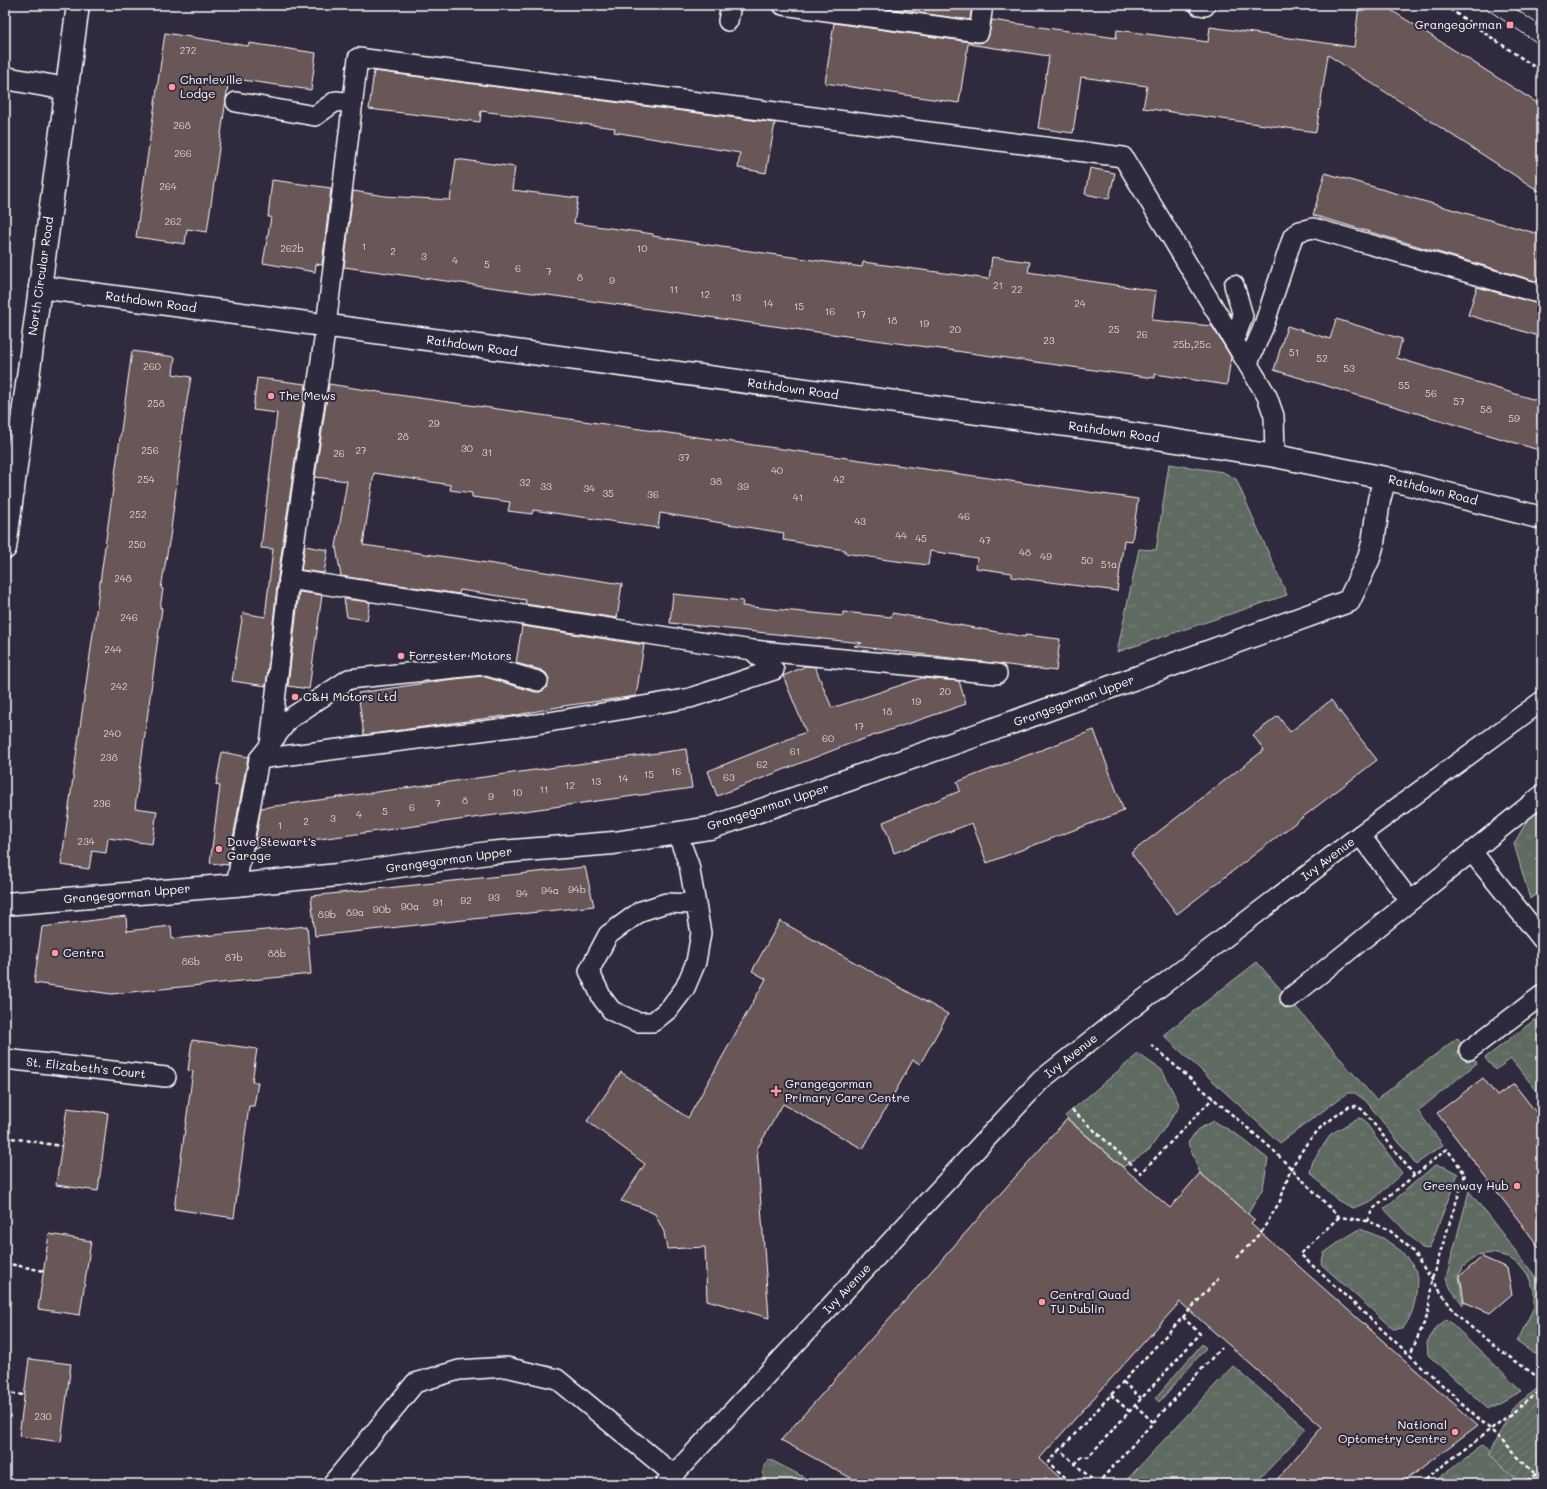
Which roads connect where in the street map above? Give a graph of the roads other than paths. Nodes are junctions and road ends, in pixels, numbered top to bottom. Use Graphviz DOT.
graph roads {
  1 [pos="78,5"];
  2 [pos="783,5"];
  3 [pos="983,5"];
  4 [pos="5,78"];
  5 [pos="67,89"];
  6 [pos="236,102"];
  7 [pos="353,103"];
  8 [pos="1234,285"];
  9 [pos="40,287"];
  10 [pos="1542,294"];
  11 [pos="326,326"];
  12 [pos="1234,341"];
  13 [pos="1248,363"];
  14 [pos="1275,456"];
  15 [pos="1385,478"];
  16 [pos="1542,518"];
  17 [pos="5,548"];
  18 [pos="289,579"];
  19 [pos="752,650"];
  20 [pos="997,674"];
  21 [pos="538,680"];
  22 [pos="1542,701"];
  23 [pos="264,752"];
  24 [pos="1542,795"];
  25 [pos="677,833"];
  26 [pos="1360,835"];
  27 [pos="1472,852"];
  28 [pos="236,885"];
  29 [pos="1410,901"];
  30 [pos="5,904"];
  31 [pos="695,904"];
  32 [pos="1542,939"];
  33 [pos="1542,995"];
  34 [pos="1290,998"];
  35 [pos="1469,1050"];
  36 [pos="5,1059"];
  37 [pos="166,1077"];
  38 [pos="670,1479"];
  39 [pos="332,1484"];
  1 -- 5 [label="street, North Circular Road"];
  2 -- 3 [label="lane"];
  4 -- 5 [label="street"];
  5 -- 9 [label="street, North Circular Road"];
  6 -- 7 [label="lane"];
  7 -- 11 [label="lane"];
  7 -- 12 [label="lane"];
  8 -- 12 [label="lane"];
  9 -- 11 [label="street, Rathdown Road"];
  9 -- 17 [label="street, North Circular Road"];
  10 -- 13 [label="lane"];
  11 -- 14 [label="street, Rathdown Road"];
  11 -- 18 [label="lane"];
  12 -- 13 [label="lane"];
  13 -- 14 [label="lane"];
  14 -- 15 [label="street, Rathdown Road"];
  15 -- 16 [label="street, Rathdown Road"];
  15 -- 25 [label="street, Grangegorman Upper"];
  18 -- 19 [label="lane"];
  18 -- 23 [label="lane"];
  19 -- 20 [label="lane"];
  19 -- 23 [label="lane"];
  21 -- 23 [label="lane"];
  22 -- 26 [label="lane, Ivy Avenue"];
  23 -- 28 [label="lane"];
  24 -- 27 [label="lane"];
  25 -- 28 [label="street, Grangegorman Upper"];
  25 -- 31 [label="lane"];
  26 -- 29 [label="lane"];
  26 -- 38 [label="lane, Ivy Avenue"];
  27 -- 29 [label="lane"];
  27 -- 32 [label="lane"];
  28 -- 30 [label="street, Grangegorman Upper"];
  29 -- 34 [label="lane"];
  31 -- 31 [label="lane"];
  33 -- 35 [label="lane"];
  36 -- 37 [label="lane, St. Elizabeth's Court"];
  38 -- 39 [label="lane"];
}
